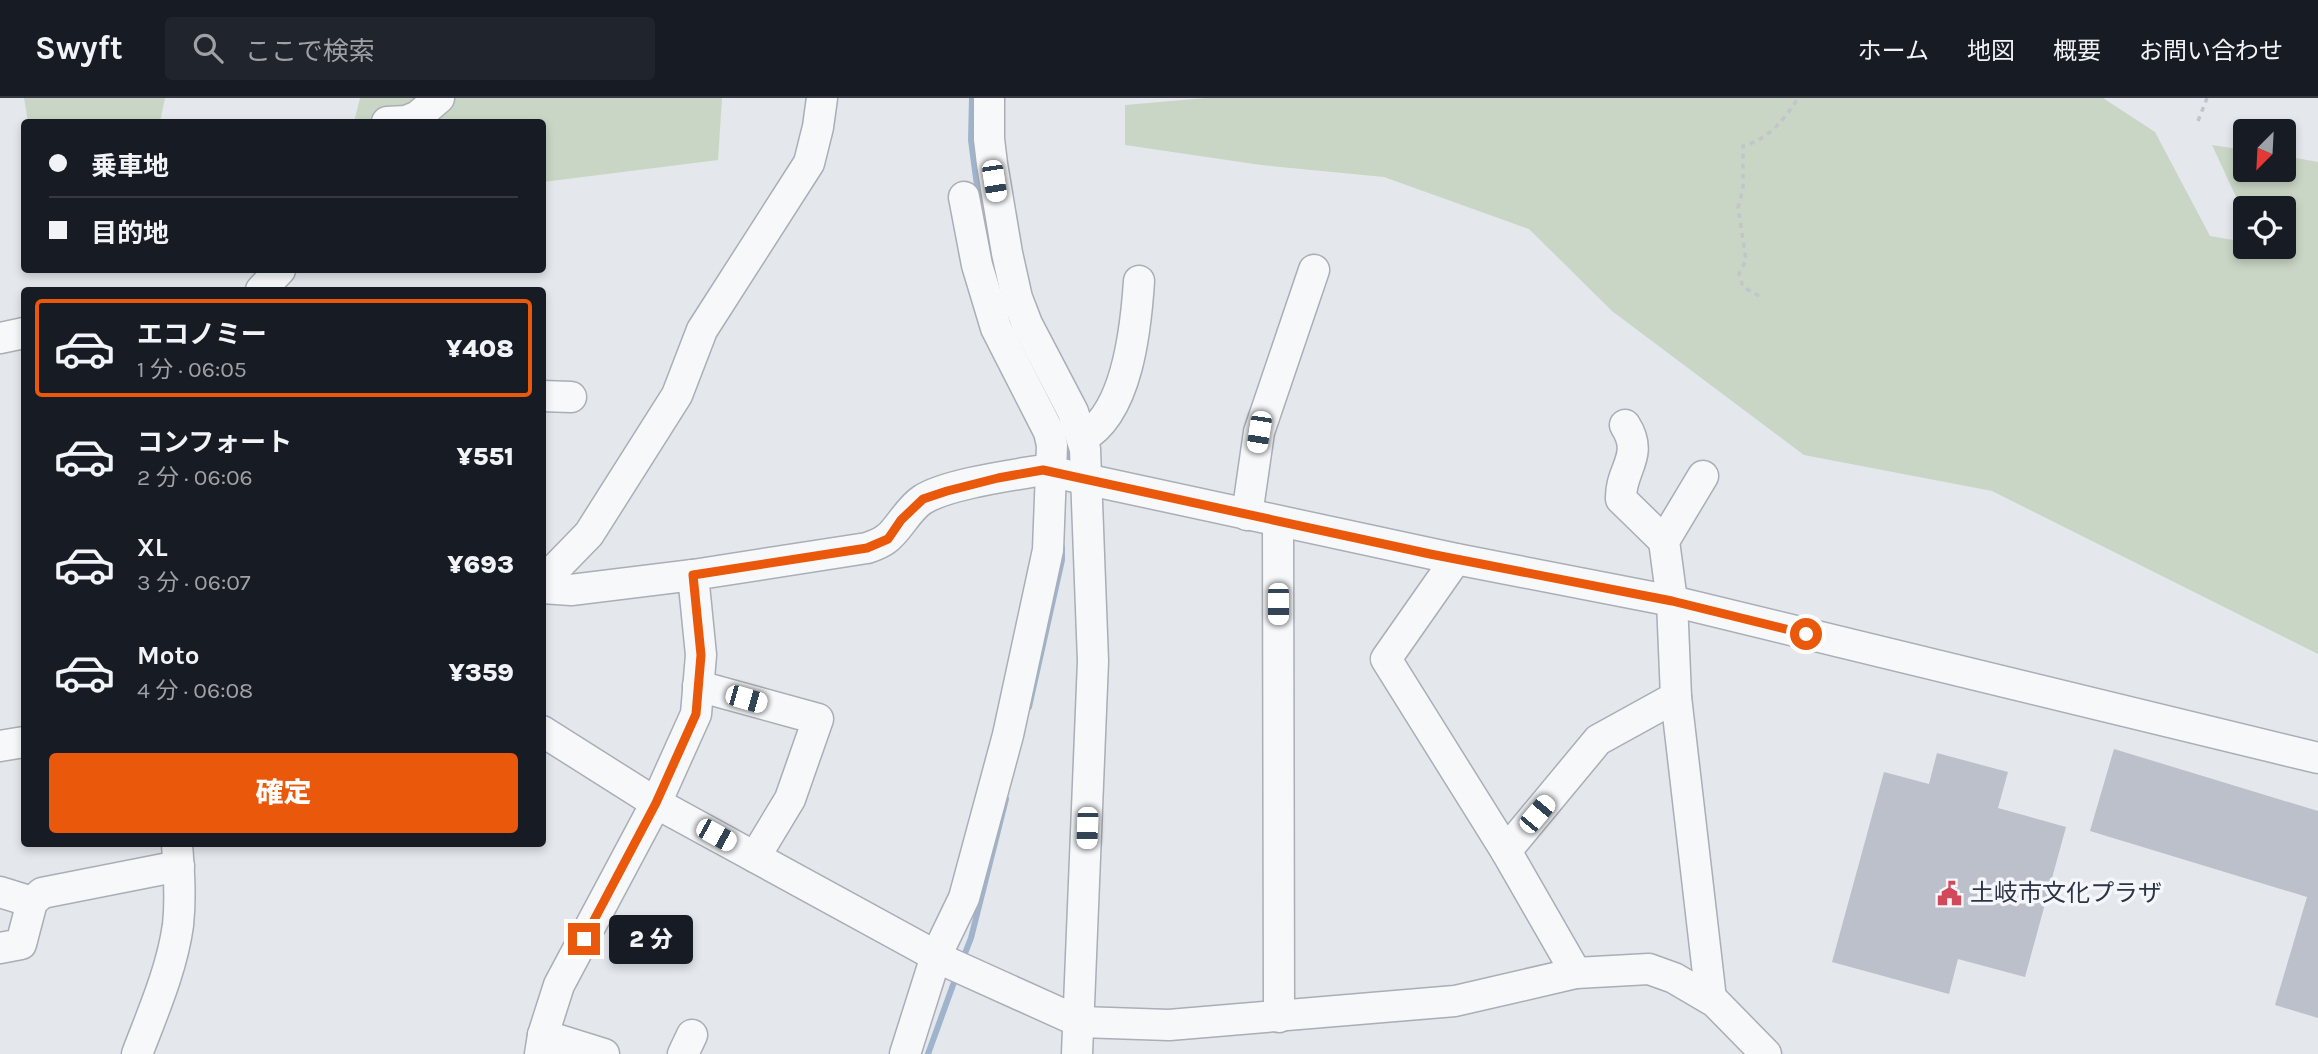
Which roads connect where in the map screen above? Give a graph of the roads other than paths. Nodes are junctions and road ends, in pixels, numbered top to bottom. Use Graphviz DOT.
graph roads {
  1 [pos="439,98"];
  2 [pos="822,98"];
  3 [pos="989,98"];
  4 [pos="411,119"];
  5 [pos="964,197"];
  6 [pos="1314,270"];
  7 [pos="277,273"];
  8 [pos="1139,281"];
  9 [pos="264,287"];
  10 [pos="1027,324"];
  11 [pos="996,328"];
  12 [pos="21,333"];
  13 [pos="0,338"];
  14 [pos="1625,425"];
  15 [pos="1082,438"];
  16 [pos="1067,475"];
  17 [pos="1703,476"];
  18 [pos="1247,515"];
  19 [pos="1278,522"];
  20 [pos="1664,541"];
  21 [pos="1456,559"];
  22 [pos="693,575"];
  23 [pos="546,584"];
  24 [pos="546,587"];
  25 [pos="1672,601"];
  26 [pos="698,686"];
  27 [pos="1676,696"];
  28 [pos="546,734"];
  29 [pos="21,742"];
  30 [pos="0,746"];
  31 [pos="2318,758"];
  32 [pos="656,803"];
  33 [pos="1506,851"];
  34 [pos="178,855"];
  35 [pos="755,857"];
  36 [pos="0,892"];
  37 [pos="33,902"];
  38 [pos="0,948"];
  39 [pos="951,964"];
  40 [pos="1576,973"];
  41 [pos="1711,999"];
  42 [pos="1279,1017"];
  43 [pos="1080,1022"];
  44 [pos="541,1044"];
  45 [pos="137,1054"];
  46 [pos="604,1054"];
  47 [pos="905,1054"];
  48 [pos="1077,1054"];
  49 [pos="1766,1054"];
  1 -- 4 [label="street"];
  2 -- 23 [label="street"];
  3 -- 10 [label="street"];
  5 -- 11 [label="street"];
  6 -- 18 [label="street"];
  7 -- 9 [label="street"];
  8 -- 15 [label="street"];
  10 -- 11 [label="street"];
  10 -- 15 [label="street"];
  11 -- 16 [label="street"];
  12 -- 13 [label="street"];
  14 -- 20 [label="street"];
  15 -- 16 [label="street"];
  16 -- 18 [label="street"];
  16 -- 22 [label="street"];
  16 -- 39 [label="street"];
  16 -- 43 [label="street"];
  17 -- 20 [label="street"];
  18 -- 19 [label="street"];
  19 -- 21 [label="street"];
  19 -- 42 [label="street"];
  20 -- 25 [label="street"];
  21 -- 25 [label="street"];
  21 -- 33 [label="street"];
  22 -- 24 [label="street"];
  22 -- 26 [label="street"];
  25 -- 27 [label="street"];
  25 -- 31 [label="street"];
  26 -- 32 [label="street"];
  26 -- 35 [label="street"];
  27 -- 33 [label="street"];
  27 -- 41 [label="street"];
  28 -- 32 [label="street"];
  29 -- 30 [label="street"];
  32 -- 35 [label="street"];
  32 -- 44 [label="street"];
  33 -- 40 [label="street"];
  34 -- 37 [label="street"];
  34 -- 45 [label="street"];
  35 -- 39 [label="street"];
  36 -- 37 [label="street"];
  37 -- 38 [label="street"];
  39 -- 43 [label="street"];
  39 -- 47 [label="street"];
  40 -- 41 [label="street"];
  40 -- 42 [label="street"];
  41 -- 49 [label="street"];
  42 -- 43 [label="street"];
  43 -- 48 [label="street"];
  44 -- 46 [label="street"];
}
